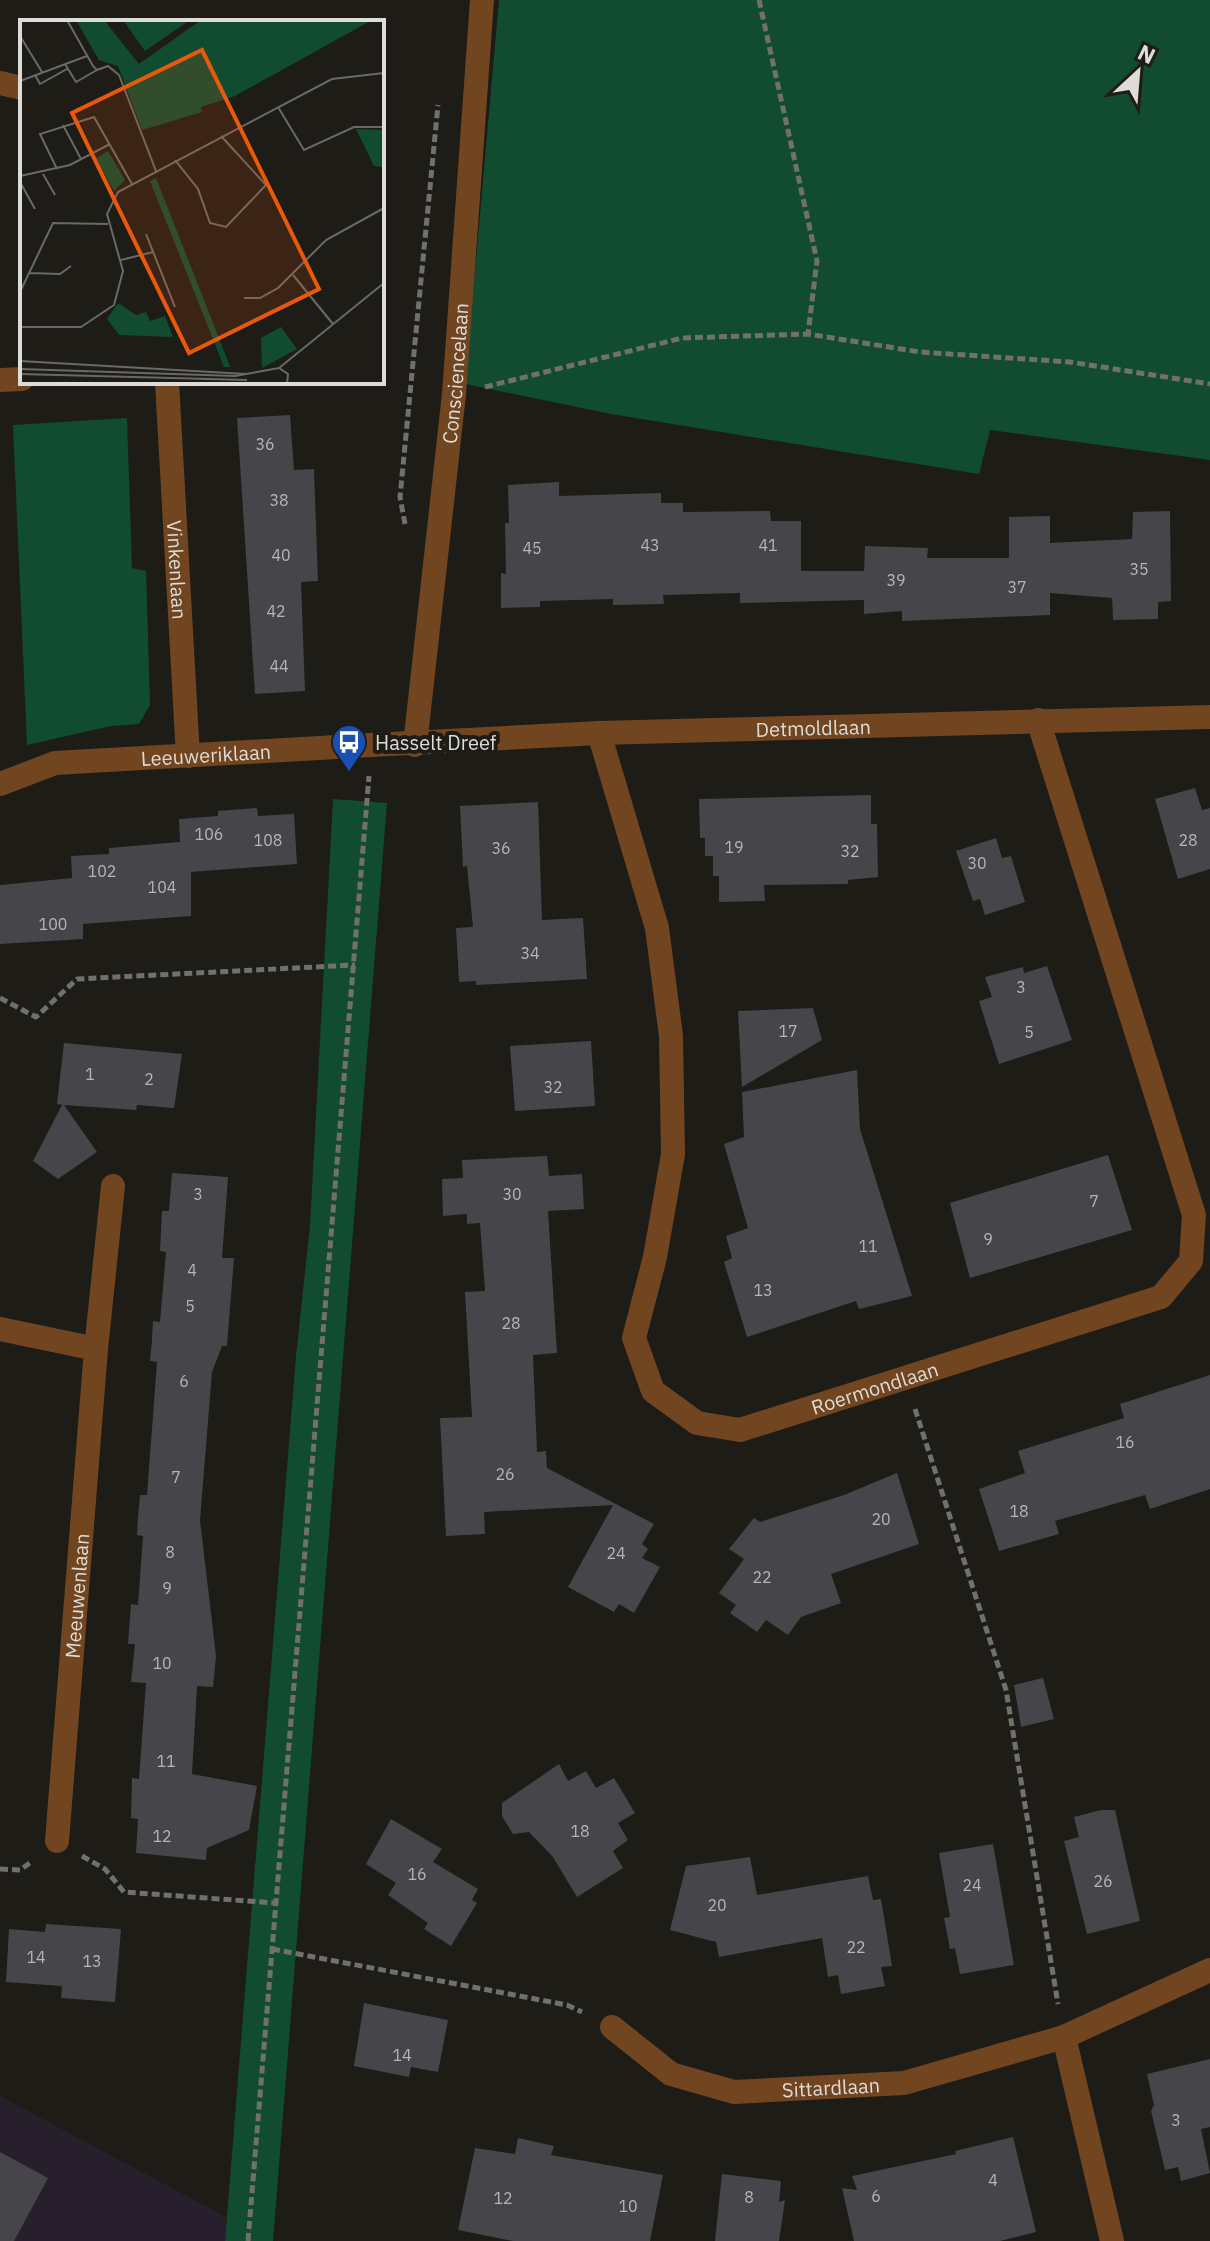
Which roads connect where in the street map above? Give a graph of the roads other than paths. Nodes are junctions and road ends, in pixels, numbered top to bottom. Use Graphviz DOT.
graph roads {
  1 [pos="482,0"];
  2 [pos="0,83"];
  3 [pos="20,88"];
  4 [pos="20,379"];
  5 [pos="0,380"];
  6 [pos="167,384"];
  7 [pos="1210,717"];
  8 [pos="1038,720"];
  9 [pos="599,733"];
  10 [pos="415,745"];
  11 [pos="188,756"];
  12 [pos="0,784"];
  13 [pos="113,1186"];
  14 [pos="0,1329"];
  15 [pos="96,1349"];
  16 [pos="57,1841"];
  17 [pos="1210,1970"];
  18 [pos="612,2027"];
  19 [pos="1064,2037"];
  20 [pos="1112,2241"];
  1 -- 10 [label="street, Consciencelaan"];
  2 -- 3 [label="street"];
  4 -- 5 [label="street"];
  6 -- 11 [label="street, Vinkenlaan"];
  7 -- 8 [label="street, Detmoldlaan"];
  8 -- 9 [label="street, Detmoldlaan"];
  8 -- 9 [label="street, Roermondlaan"];
  9 -- 10 [label="street, Detmoldlaan"];
  10 -- 11 [label="street, Leeuweriklaan"];
  11 -- 12 [label="street, Leeuweriklaan"];
  13 -- 15 [label="street, Meeuwenlaan"];
  14 -- 15 [label="street"];
  15 -- 16 [label="street, Meeuwenlaan"];
  17 -- 19 [label="street, Sittardlaan"];
  18 -- 19 [label="street, Sittardlaan"];
  19 -- 20 [label="street"];
}
